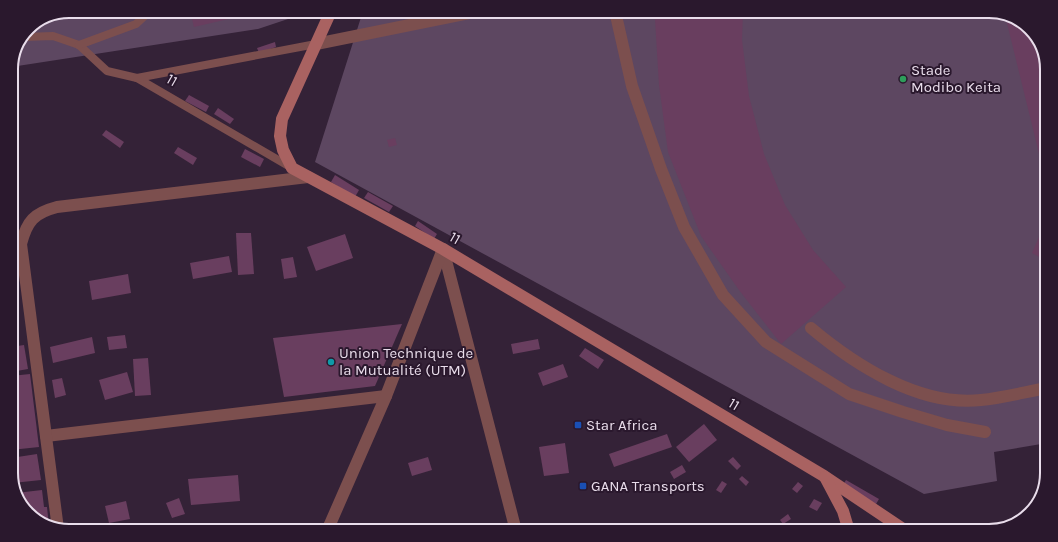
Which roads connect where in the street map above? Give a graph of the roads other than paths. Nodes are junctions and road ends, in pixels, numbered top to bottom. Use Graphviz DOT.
graph roads {
  1 [pos="142,18"];
  2 [pos="329,18"];
  3 [pos="444,18"];
  4 [pos="617,18"];
  5 [pos="30,37"];
  6 [pos="316,44"];
  7 [pos="79,45"];
  8 [pos="137,78"];
  9 [pos="292,168"];
  10 [pos="308,176"];
  11 [pos="443,249"];
  12 [pos="811,328"];
  13 [pos="1040,389"];
  14 [pos="386,396"];
  15 [pos="985,432"];
  16 [pos="46,436"];
  17 [pos="824,476"];
  18 [pos="57,522"];
  19 [pos="330,524"];
  20 [pos="514,524"];
  21 [pos="847,524"];
  22 [pos="896,524"];
  1 -- 7 [label="lane"];
  2 -- 6 [label="street"];
  3 -- 6 [label="street"];
  4 -- 15 [label="street"];
  5 -- 7 [label="lane"];
  6 -- 8 [label="lane, 11"];
  6 -- 9 [label="street"];
  7 -- 8 [label="lane"];
  8 -- 9 [label="lane, 11"];
  9 -- 10 [label="street, 11"];
  10 -- 11 [label="street, 11"];
  10 -- 16 [label="street"];
  11 -- 14 [label="street"];
  11 -- 17 [label="street, 11"];
  11 -- 20 [label="street"];
  12 -- 13 [label="street"];
  14 -- 16 [label="street"];
  14 -- 19 [label="street"];
  16 -- 18 [label="street"];
  17 -- 21 [label="street"];
  17 -- 22 [label="street, 11"];
}
